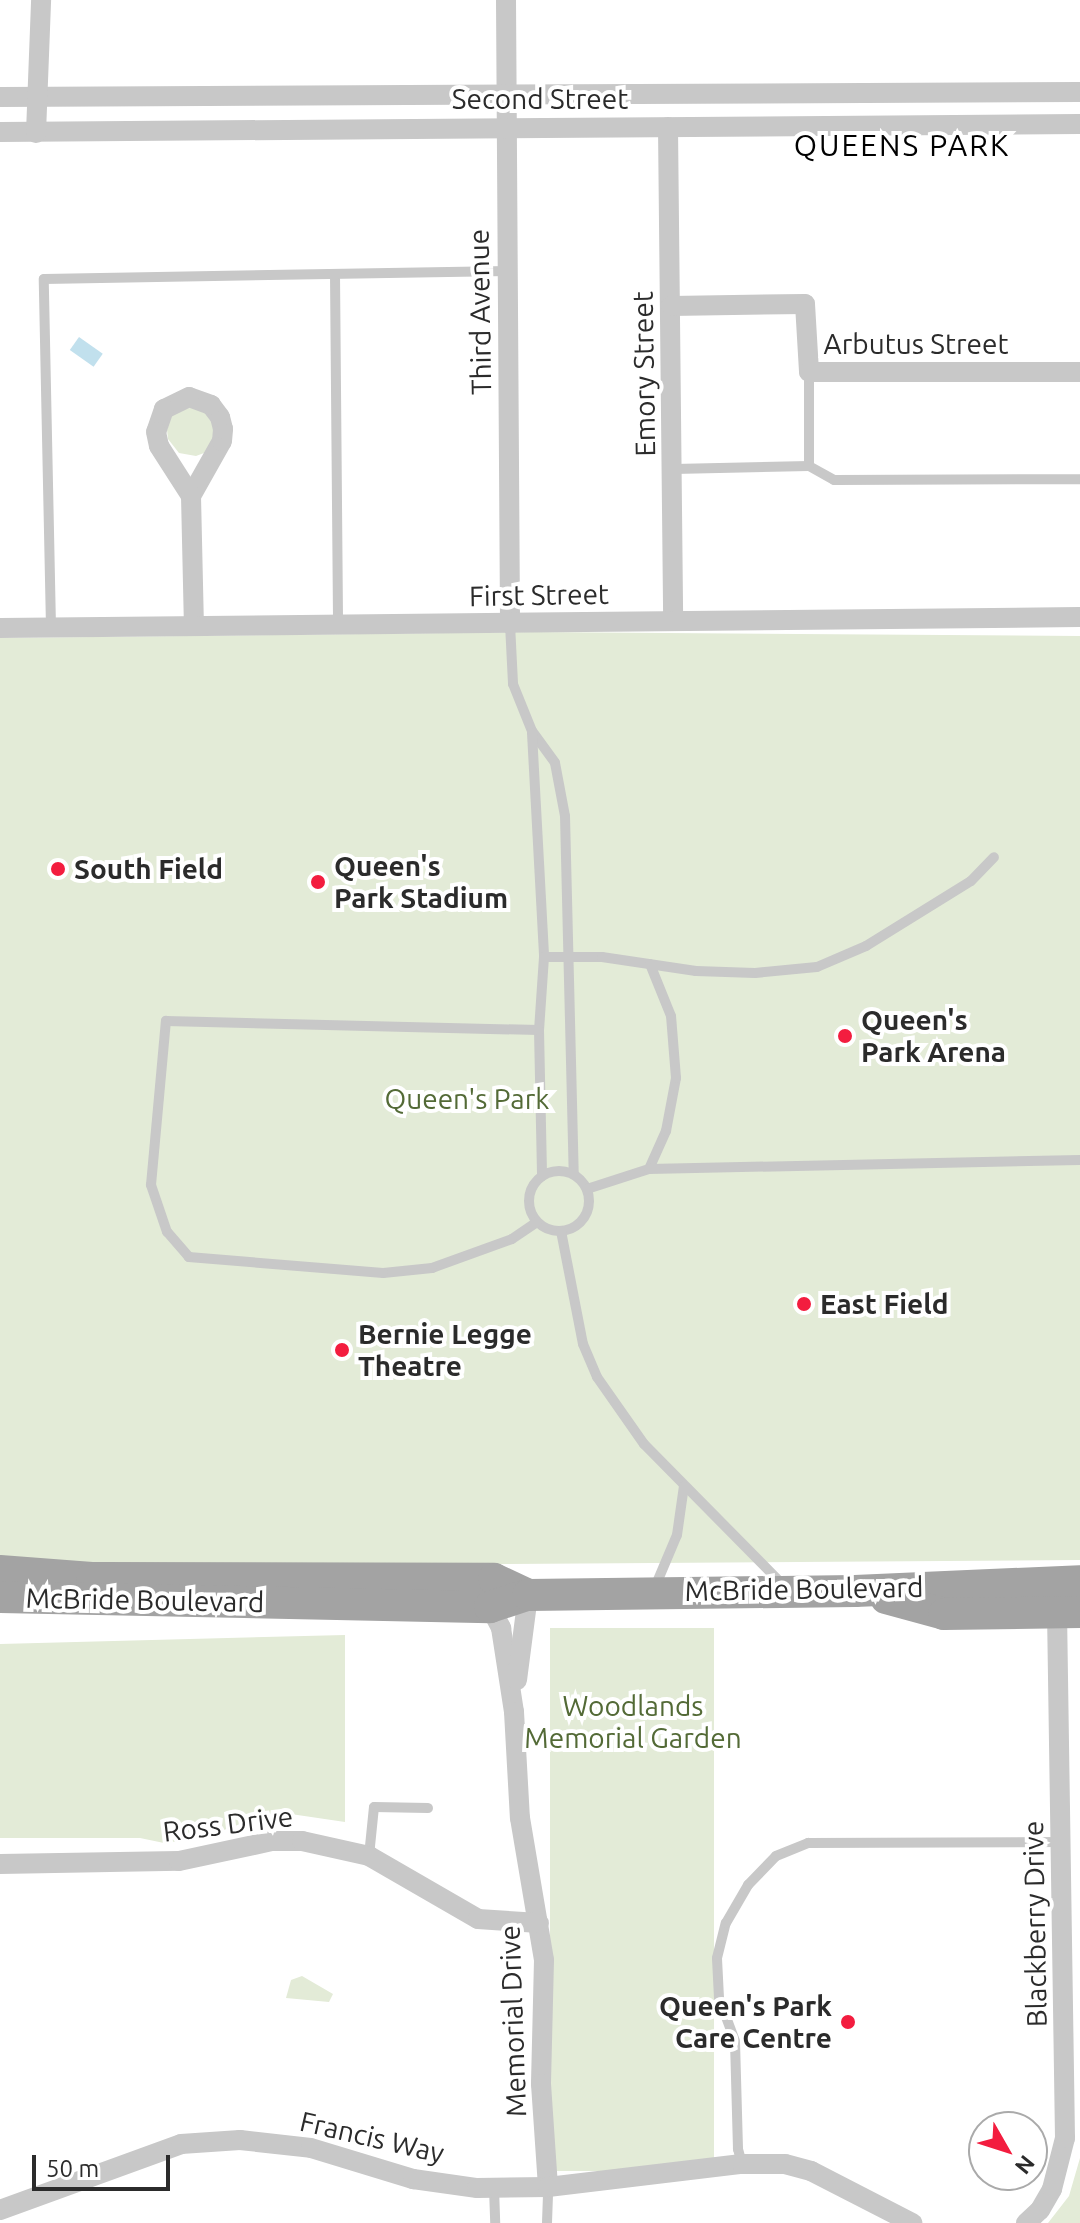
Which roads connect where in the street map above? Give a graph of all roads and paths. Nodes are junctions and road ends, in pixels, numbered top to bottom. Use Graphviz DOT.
graph roads {
  1 [pos="41,0"];
  2 [pos="506,0"];
  3 [pos="1080,92"];
  4 [pos="506,93"];
  5 [pos="38,96"];
  6 [pos="0,97"];
  7 [pos="1080,124"];
  8 [pos="506,127"];
  9 [pos="668,127"];
  10 [pos="0,132"];
  11 [pos="36,133"];
  12 [pos="508,271"];
  13 [pos="335,274"];
  14 [pos="671,306"];
  15 [pos="809,372"];
  16 [pos="1080,372"];
  17 [pos="809,466"];
  18 [pos="674,469"];
  19 [pos="1080,479"];
  20 [pos="191,496"];
  21 [pos="1080,617"];
  22 [pos="673,620"];
  23 [pos="510,624"];
  24 [pos="194,626"];
  25 [pos="51,627"];
  26 [pos="338,627"];
  27 [pos="0,628"];
  28 [pos="532,731"];
  29 [pos="994,857"];
  30 [pos="544,957"];
  31 [pos="571,957"];
  32 [pos="650,964"];
  33 [pos="539,1030"];
  34 [pos="1080,1160"];
  35 [pos="649,1169"];
  36 [pos="574,1174"];
  37 [pos="542,1176"];
  38 [pos="587,1189"];
  39 [pos="537,1222"];
  40 [pos="561,1231"];
  41 [pos="684,1486"];
  42 [pos="1080,1581"];
  43 [pos="7,1586"];
  44 [pos="855,1591"];
  45 [pos="789,1592"];
  46 [pos="652,1593"];
  47 [pos="528,1595"];
  48 [pos="490,1607"];
  49 [pos="1069,1613"];
  50 [pos="514,1712"];
  51 [pos="428,1808"];
  52 [pos="1062,1842"];
  53 [pos="369,1856"];
  54 [pos="0,1864"];
  55 [pos="539,1923"];
  56 [pos="742,2164"];
  57 [pos="548,2187"];
  58 [pos="494,2188"];
  59 [pos="0,2210"];
  60 [pos="495,2223"];
  61 [pos="547,2223"];
  62 [pos="912,2223"];
  63 [pos="1026,2223"];
  1 -- 5 [label="street"];
  2 -- 4 [label="street, Third Avenue"];
  3 -- 4 [label="street, Second Street"];
  4 -- 5 [label="street, Second Street"];
  4 -- 8 [label="street, Third Avenue"];
  5 -- 6 [label="street, Second Street"];
  5 -- 11 [label="street"];
  7 -- 9 [label="street, Second Street"];
  8 -- 9 [label="street, Second Street"];
  8 -- 11 [label="street, Second Street"];
  8 -- 12 [label="street, Third Avenue"];
  9 -- 14 [label="street, Emory Street"];
  10 -- 11 [label="street, Second Street"];
  12 -- 13 [label="lane"];
  12 -- 23 [label="street, Third Avenue"];
  13 -- 25 [label="lane"];
  13 -- 26 [label="lane"];
  14 -- 15 [label="street, Arbutus Street"];
  14 -- 18 [label="street, Emory Street"];
  15 -- 16 [label="street, Arbutus Street"];
  15 -- 17 [label="lane"];
  17 -- 18 [label="lane"];
  17 -- 19 [label="lane"];
  18 -- 22 [label="street, Emory Street"];
  20 -- 20 [label="street"];
  20 -- 24 [label="street"];
  21 -- 22 [label="street, First Street"];
  22 -- 23 [label="street, First Street"];
  23 -- 26 [label="street, First Street"];
  23 -- 28 [label="lane"];
  24 -- 25 [label="street, First Street"];
  24 -- 26 [label="street, First Street"];
  25 -- 27 [label="street, First Street"];
  28 -- 30 [label="lane"];
  28 -- 31 [label="lane"];
  29 -- 32 [label="lane"];
  30 -- 31 [label="lane"];
  30 -- 33 [label="lane"];
  31 -- 32 [label="lane"];
  31 -- 36 [label="lane"];
  32 -- 35 [label="lane"];
  33 -- 37 [label="lane"];
  33 -- 39 [label="lane"];
  34 -- 35 [label="lane"];
  35 -- 38 [label="lane"];
  36 -- 37 [label="lane"];
  36 -- 38 [label="lane"];
  37 -- 39 [label="lane"];
  38 -- 40 [label="lane"];
  39 -- 40 [label="lane"];
  40 -- 41 [label="lane"];
  41 -- 45 [label="lane"];
  41 -- 46 [label="lane"];
  42 -- 44 [label="main road, McBride Boulevard"];
  43 -- 47 [label="main road, McBride Boulevard"];
  43 -- 48 [label="main road, McBride Boulevard"];
  44 -- 45 [label="main road, McBride Boulevard"];
  44 -- 49 [label="main road"];
  45 -- 46 [label="main road, McBride Boulevard"];
  46 -- 47 [label="main road, McBride Boulevard"];
  47 -- 48 [label="main road, McBride Boulevard"];
  47 -- 50 [label="street, Memorial Drive"];
  48 -- 50 [label="street, Memorial Drive"];
  49 -- 52 [label="street, Blackberry Drive"];
  50 -- 55 [label="street, Memorial Drive"];
  51 -- 53 [label="lane"];
  52 -- 56 [label="lane"];
  52 -- 63 [label="street, Blackberry Drive"];
  53 -- 54 [label="street, Ross Drive"];
  53 -- 55 [label="street, Ross Drive"];
  55 -- 57 [label="street, Memorial Drive"];
  56 -- 57 [label="street, Francis Way"];
  56 -- 62 [label="street"];
  57 -- 58 [label="street, Francis Way"];
  57 -- 61 [label="lane"];
  58 -- 59 [label="street, Francis Way"];
  58 -- 60 [label="lane"];
}
